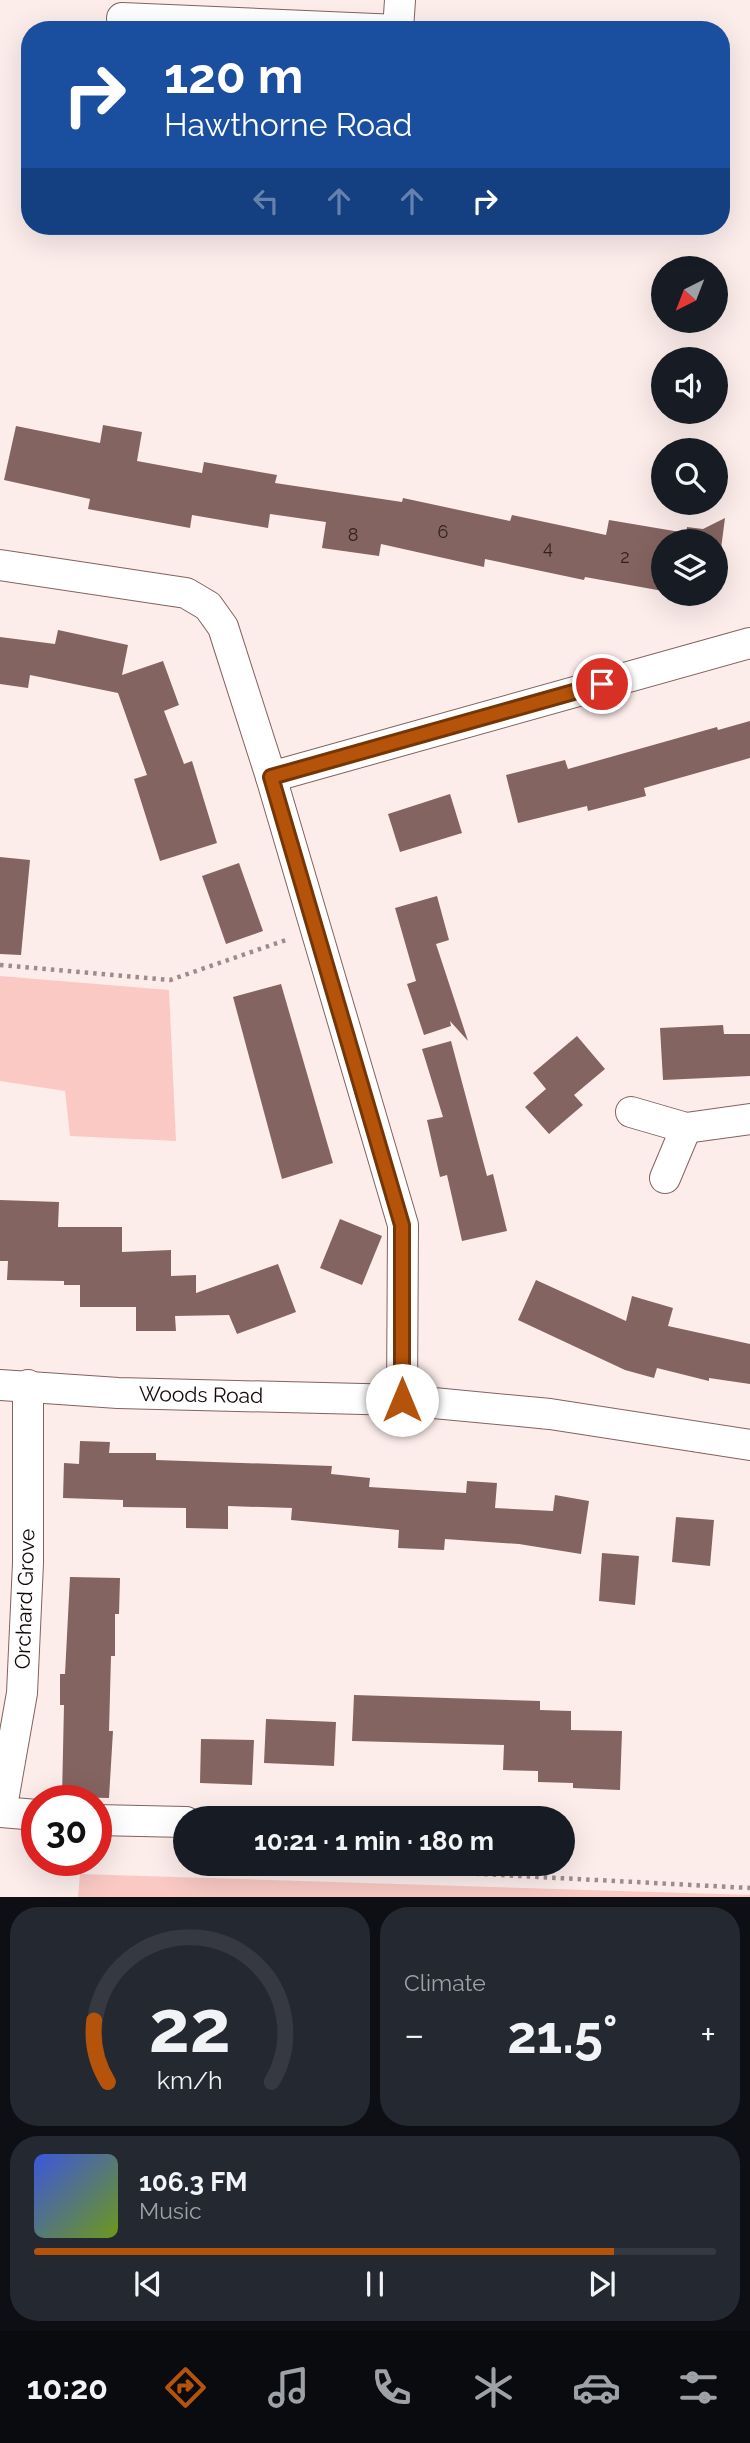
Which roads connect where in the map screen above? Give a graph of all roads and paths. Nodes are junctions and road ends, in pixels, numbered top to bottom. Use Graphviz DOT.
graph roads {
  1 [pos="400,0"];
  2 [pos="122,18"];
  3 [pos="192,21"];
  4 [pos="400,21"];
  5 [pos="0,565"];
  6 [pos="750,643"];
  7 [pos="271,777"];
  8 [pos="316,929"];
  9 [pos="0,965"];
  10 [pos="631,1112"];
  11 [pos="750,1119"];
  12 [pos="686,1128"];
  13 [pos="665,1178"];
  14 [pos="14,1385"];
  15 [pos="402,1400"];
  16 [pos="750,1445"];
  17 [pos="0,1812"];
  18 [pos="21,1814"];
  19 [pos="112,1820"];
  20 [pos="173,1822"];
  21 [pos="520,1876"];
  22 [pos="750,1888"];
  1 -- 4 [label="street"];
  2 -- 3 [label="street"];
  5 -- 7 [label="street"];
  6 -- 7 [label="street"];
  7 -- 8 [label="street"];
  8 -- 9 [label="path"];
  8 -- 15 [label="street"];
  10 -- 12 [label="street"];
  11 -- 12 [label="street"];
  12 -- 13 [label="street"];
  14 -- 15 [label="street, Woods Road"];
  14 -- 17 [label="street, Orchard Grove"];
  15 -- 16 [label="street, Woods Road"];
  17 -- 18 [label="street, Orchard Grove"];
  19 -- 20 [label="street"];
  21 -- 22 [label="path"];
}
